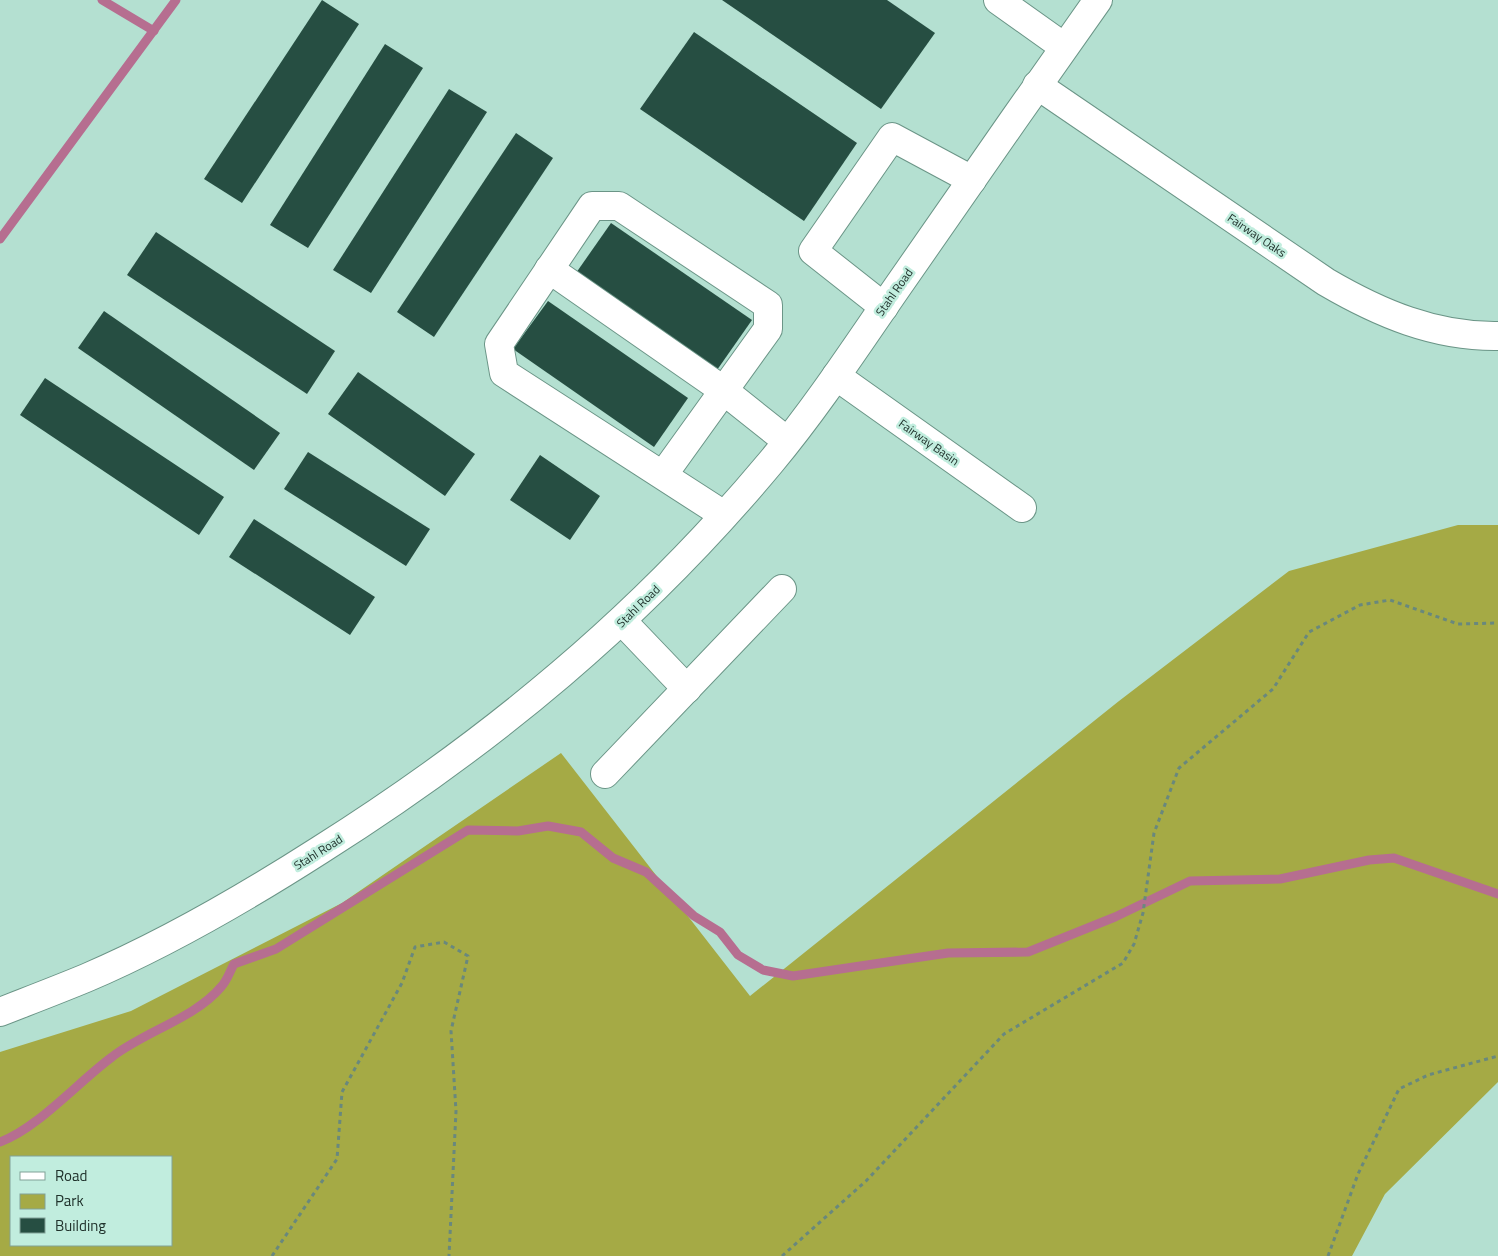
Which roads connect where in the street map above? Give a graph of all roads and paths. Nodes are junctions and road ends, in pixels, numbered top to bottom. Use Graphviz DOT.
graph roads {
  1 [pos="998,0"];
  2 [pos="1098,0"];
  3 [pos="1064,47"];
  4 [pos="1037,85"];
  5 [pos="972,180"];
  6 [pos="549,269"];
  7 [pos="884,307"];
  8 [pos="1498,336"];
  9 [pos="836,376"];
  10 [pos="723,390"];
  11 [pos="787,441"];
  12 [pos="663,476"];
  13 [pos="1022,508"];
  14 [pos="724,515"];
  15 [pos="782,589"];
  16 [pos="622,621"];
  17 [pos="1498,623"];
  18 [pos="687,688"];
  19 [pos="605,774"];
  20 [pos="0,1012"];
  21 [pos="1498,1056"];
  22 [pos="272,1256"];
  23 [pos="449,1256"];
  24 [pos="782,1256"];
  25 [pos="1328,1256"];
  1 -- 3 [label="street"];
  2 -- 3 [label="street, Stahl Road"];
  3 -- 4 [label="street, Stahl Road"];
  4 -- 5 [label="street, Stahl Road"];
  4 -- 8 [label="street, Fairway Oaks"];
  5 -- 7 [label="street, Stahl Road"];
  5 -- 7 [label="street"];
  6 -- 10 [label="street"];
  6 -- 10 [label="street"];
  6 -- 12 [label="street"];
  7 -- 9 [label="street, Stahl Road"];
  9 -- 11 [label="street, Stahl Road"];
  9 -- 13 [label="street, Fairway Basin"];
  10 -- 11 [label="street"];
  10 -- 12 [label="street"];
  11 -- 14 [label="street, Stahl Road"];
  12 -- 14 [label="street"];
  14 -- 16 [label="street, Stahl Road"];
  15 -- 18 [label="street"];
  16 -- 18 [label="street"];
  16 -- 20 [label="street, Stahl Road"];
  17 -- 24 [label="path"];
  18 -- 19 [label="street"];
  21 -- 25 [label="path"];
  22 -- 23 [label="path"];
}
